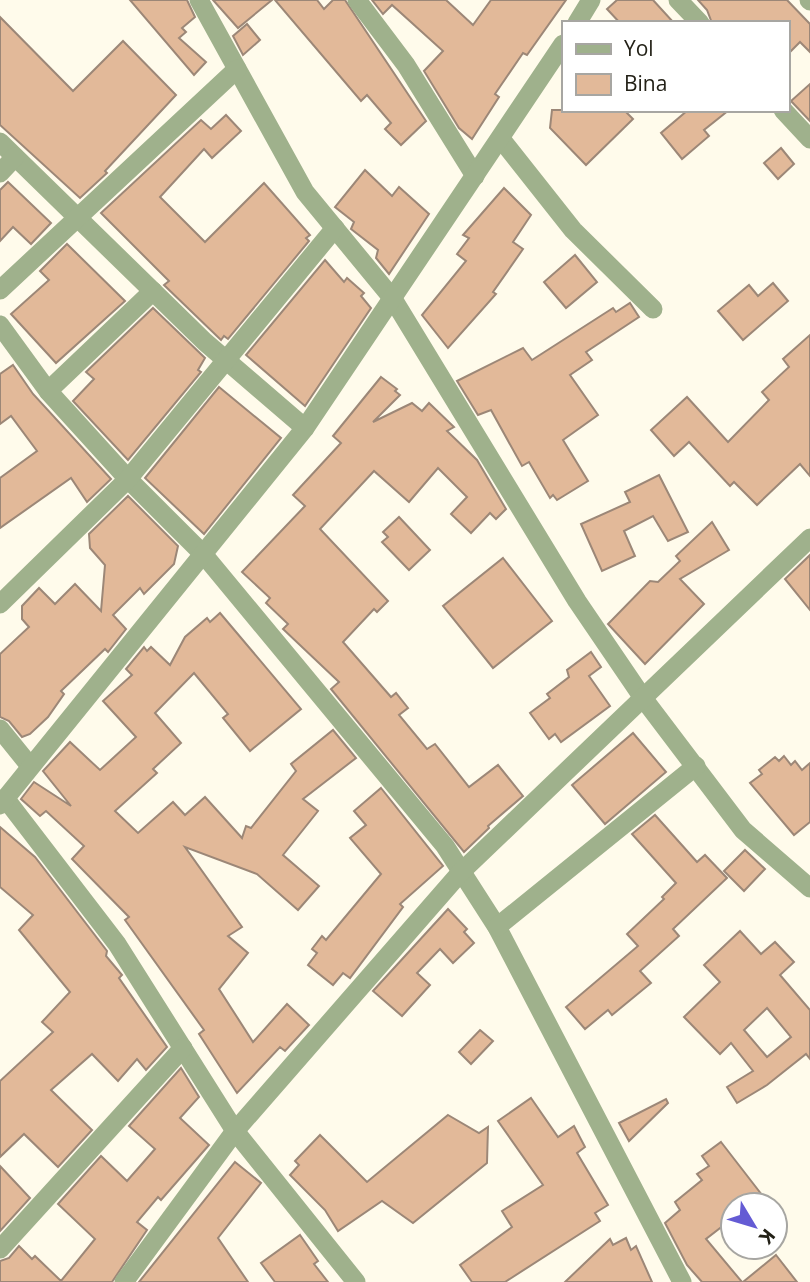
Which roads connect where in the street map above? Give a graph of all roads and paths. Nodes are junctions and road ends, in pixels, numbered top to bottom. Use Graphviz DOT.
graph roads {
  1 [pos="199,0"];
  2 [pos="357,0"];
  3 [pos="591,0"];
  4 [pos="678,0"];
  5 [pos="578,21"];
  6 [pos="698,21"];
  7 [pos="562,46"];
  8 [pos="237,69"];
  9 [pos="785,112"];
  10 [pos="501,139"];
  11 [pos="810,139"];
  12 [pos="0,142"];
  13 [pos="15,157"];
  14 [pos="0,173"];
  15 [pos="475,176"];
  16 [pos="78,218"];
  17 [pos="335,228"];
  18 [pos="0,290"];
  19 [pos="153,291"];
  20 [pos="393,299"];
  21 [pos="653,309"];
  22 [pos="0,324"];
  23 [pos="225,359"];
  24 [pos="48,391"];
  25 [pos="305,428"];
  26 [pos="128,480"];
  27 [pos="810,538"];
  28 [pos="204,555"];
  29 [pos="0,604"];
  30 [pos="643,698"];
  31 [pos="0,729"];
  32 [pos="30,766"];
  33 [pos="696,766"];
  34 [pos="2,802"];
  35 [pos="460,873"];
  36 [pos="810,888"];
  37 [pos="497,927"];
  38 [pos="183,1048"];
  39 [pos="234,1131"];
  40 [pos="0,1249"];
  41 [pos="124,1282"];
  42 [pos="356,1282"];
  43 [pos="682,1282"];
  1 -- 8 [label="street"];
  2 -- 15 [label="street"];
  3 -- 5 [label="street"];
  4 -- 6 [label="street"];
  7 -- 10 [label="street"];
  8 -- 16 [label="street"];
  8 -- 17 [label="street"];
  9 -- 11 [label="street"];
  10 -- 15 [label="street"];
  10 -- 21 [label="street"];
  12 -- 13 [label="street"];
  13 -- 14 [label="street"];
  13 -- 16 [label="street"];
  15 -- 20 [label="street"];
  16 -- 18 [label="street"];
  16 -- 19 [label="street"];
  17 -- 20 [label="street"];
  17 -- 23 [label="street"];
  19 -- 23 [label="street"];
  19 -- 24 [label="street"];
  20 -- 25 [label="street"];
  20 -- 30 [label="street"];
  22 -- 24 [label="street"];
  23 -- 25 [label="street"];
  23 -- 26 [label="street"];
  24 -- 26 [label="street"];
  25 -- 28 [label="street"];
  26 -- 28 [label="street"];
  26 -- 29 [label="street"];
  27 -- 30 [label="street"];
  28 -- 32 [label="street"];
  28 -- 35 [label="street"];
  30 -- 33 [label="street"];
  30 -- 35 [label="street"];
  31 -- 32 [label="street"];
  32 -- 34 [label="street"];
  33 -- 36 [label="street"];
  33 -- 37 [label="street"];
  34 -- 38 [label="street"];
  35 -- 37 [label="street"];
  35 -- 39 [label="street"];
  37 -- 43 [label="street"];
  38 -- 39 [label="street"];
  38 -- 40 [label="street"];
  39 -- 41 [label="street"];
  39 -- 42 [label="street"];
}
